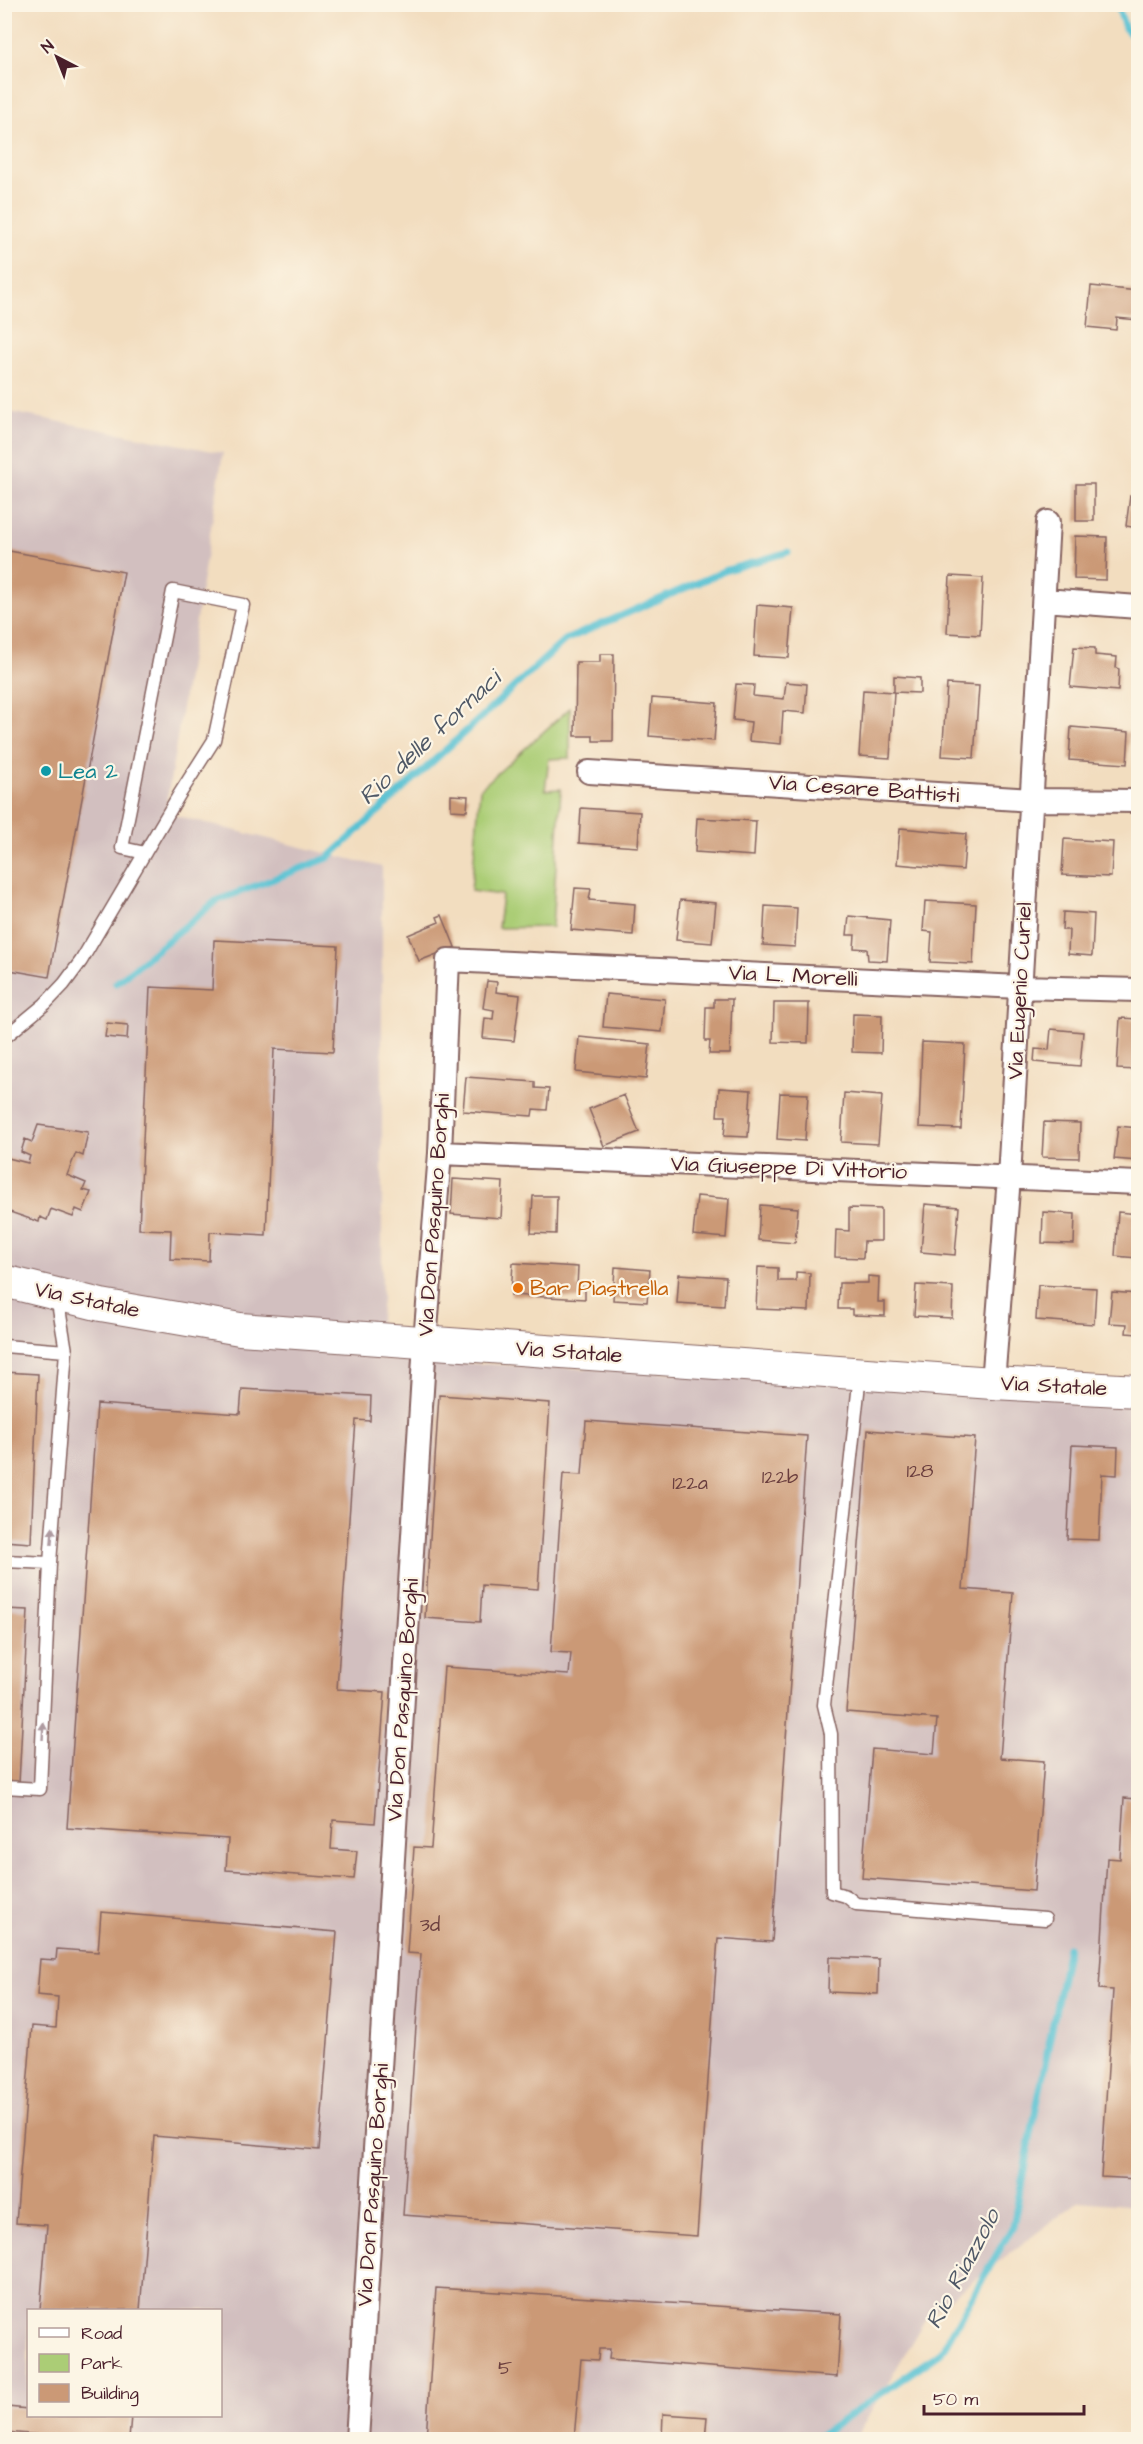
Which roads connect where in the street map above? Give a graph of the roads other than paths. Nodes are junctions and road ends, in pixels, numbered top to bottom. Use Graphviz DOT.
graph roads {
  1 [pos="1048,522"];
  2 [pos="1044,600"];
  3 [pos="1138,607"];
  4 [pos="589,772"];
  5 [pos="1032,800"];
  6 [pos="1138,801"];
  7 [pos="145,853"];
  8 [pos="448,960"];
  9 [pos="1020,987"];
  10 [pos="1138,990"];
  11 [pos="4,1038"];
  12 [pos="440,1153"];
  13 [pos="1009,1178"];
  14 [pos="1138,1184"];
  15 [pos="4,1281"];
  16 [pos="57,1294"];
  17 [pos="425,1342"];
  18 [pos="4,1346"];
  19 [pos="66,1351"];
  20 [pos="860,1373"];
  21 [pos="993,1383"];
  22 [pos="1138,1391"];
  23 [pos="4,1561"];
  24 [pos="50,1563"];
  25 [pos="4,1787"];
  26 [pos="1045,1919"];
  27 [pos="357,2439"];
  1 -- 2 [label="street, Via Eugenio Curiel"];
  2 -- 3 [label="street"];
  2 -- 5 [label="street, Via Eugenio Curiel"];
  4 -- 5 [label="street, Via Cesare Battisti"];
  5 -- 6 [label="street, Via Cesare Battisti"];
  5 -- 9 [label="street, Via Eugenio Curiel"];
  7 -- 7 [label="lane"];
  7 -- 11 [label="lane"];
  8 -- 9 [label="street, Via L. Morelli"];
  8 -- 12 [label="street, Via Don Pasquino Borghi"];
  9 -- 10 [label="street, Via L. Morelli"];
  9 -- 13 [label="street, Via Eugenio Curiel"];
  12 -- 13 [label="street, Via Giuseppe Di Vittorio"];
  12 -- 17 [label="street, Via Don Pasquino Borghi"];
  13 -- 14 [label="street, Via Giuseppe Di Vittorio"];
  13 -- 21 [label="street, Via Eugenio Curiel"];
  15 -- 16 [label="main road, Via Statale"];
  16 -- 17 [label="main road, Via Statale"];
  16 -- 19 [label="lane"];
  17 -- 20 [label="main road, Via Statale"];
  17 -- 27 [label="street, Via Don Pasquino Borghi"];
  18 -- 19 [label="lane"];
  24 -- 19 [label="lane, one-way"];
  20 -- 21 [label="main road, Via Statale"];
  20 -- 26 [label="lane"];
  21 -- 22 [label="main road, Via Statale"];
  23 -- 24 [label="lane"];
  25 -- 24 [label="lane, one-way"];
}
